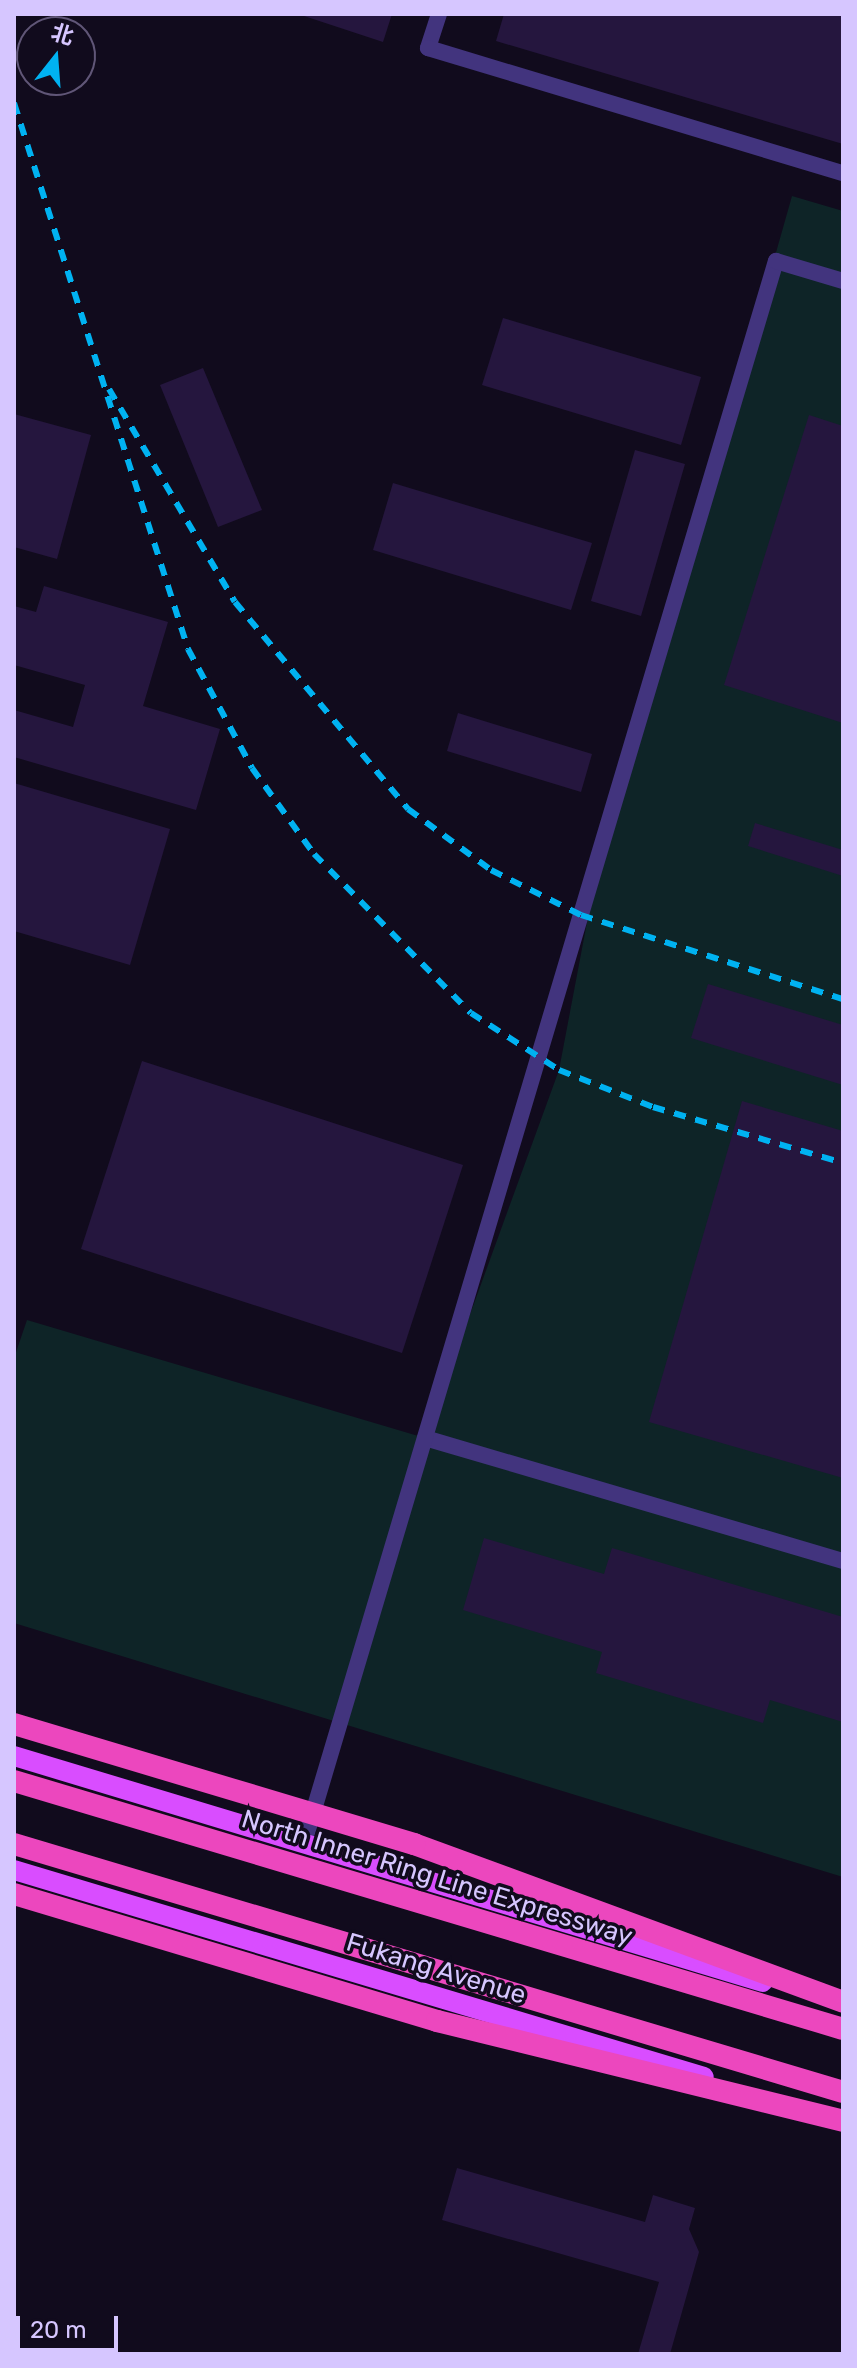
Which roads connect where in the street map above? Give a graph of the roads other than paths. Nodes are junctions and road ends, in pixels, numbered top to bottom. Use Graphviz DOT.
graph roads {
  1 [pos="439,14"];
  2 [pos="843,173"];
  3 [pos="843,281"];
  4 [pos="425,1438"];
  5 [pos="843,1561"];
  6 [pos="14,1724"];
  7 [pos="14,1756"];
  8 [pos="14,1781"];
  9 [pos="304,1843"];
  10 [pos="14,1844"];
  11 [pos="14,1870"];
  12 [pos="14,1894"];
  13 [pos="843,2004"];
  14 [pos="843,2029"];
  15 [pos="843,2092"];
  16 [pos="843,2120"];
  1 -- 2 [label="lane"];
  3 -- 4 [label="lane"];
  4 -- 5 [label="lane"];
  4 -- 9 [label="lane"];
  6 -- 13 [label="highway, bridge"];
  7 -- 9 [label="main road"];
  8 -- 14 [label="highway, North Inner Ring Line Expressway"];
  9 -- 13 [label="main road"];
  10 -- 15 [label="highway"];
  11 -- 16 [label="main road, Fukang Avenue"];
  12 -- 16 [label="highway"];
}
